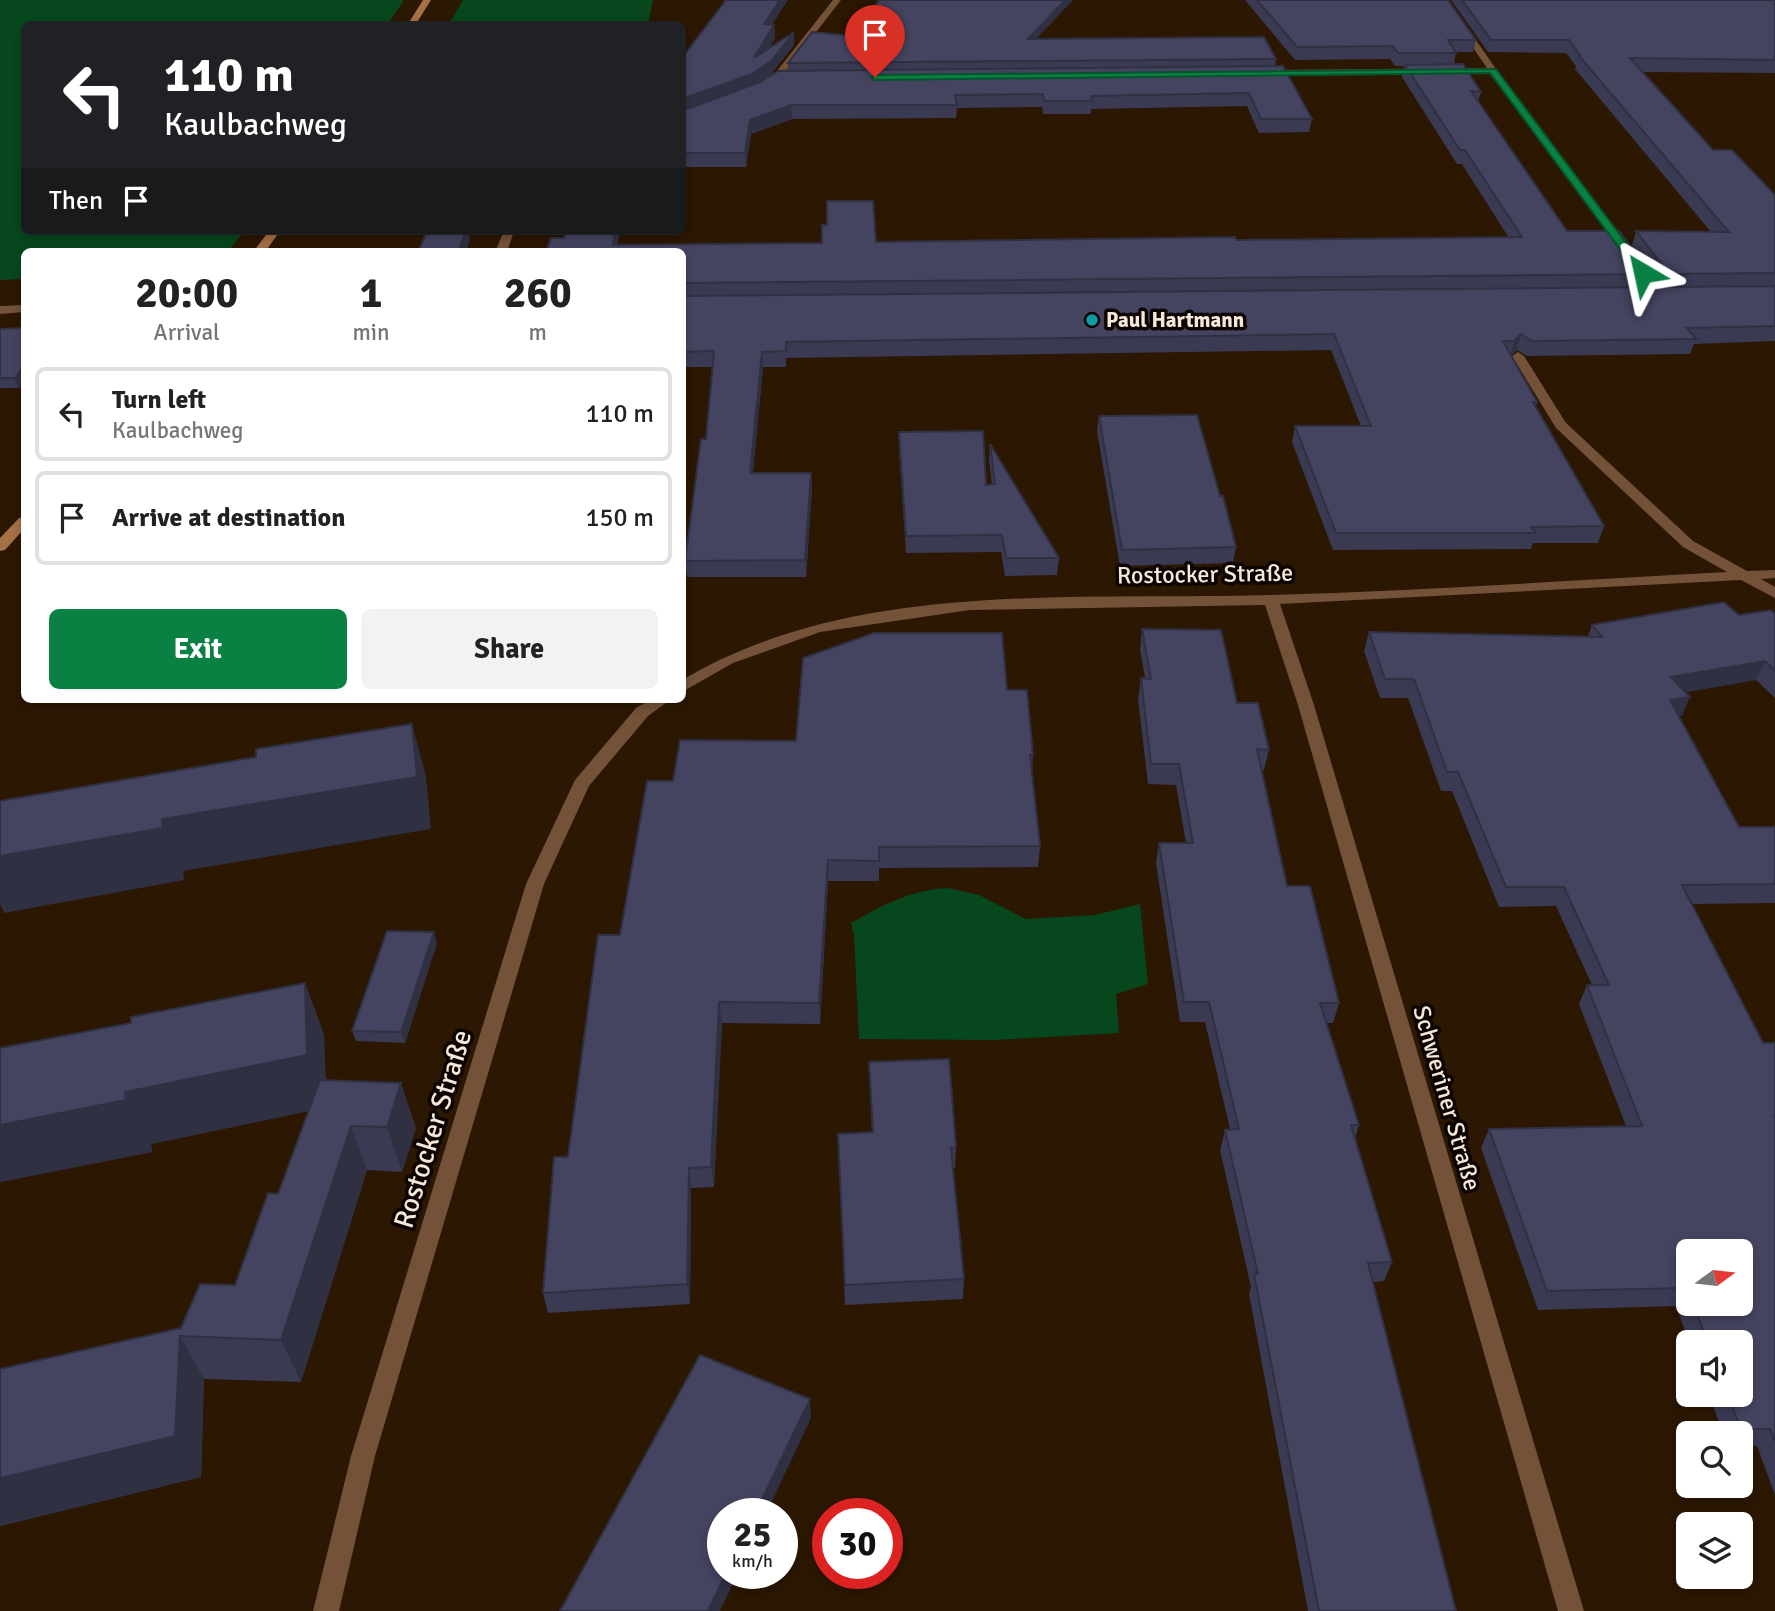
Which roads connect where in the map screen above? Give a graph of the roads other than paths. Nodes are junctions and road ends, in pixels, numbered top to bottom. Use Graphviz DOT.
graph roads {
  1 [pos="427,0"];
  2 [pos="837,0"];
  3 [pos="1444,0"];
  4 [pos="414,21"];
  5 [pos="1493,71"];
  6 [pos="1246,73"];
  7 [pos="776,78"];
  8 [pos="787,78"];
  9 [pos="757,92"];
  10 [pos="1646,296"];
  11 [pos="21,309"];
  12 [pos="0,310"];
  13 [pos="1518,356"];
  14 [pos="21,524"];
  15 [pos="0,547"];
  16 [pos="1775,574"];
  17 [pos="1743,576"];
  18 [pos="1775,593"];
  19 [pos="1271,600"];
  20 [pos="686,685"];
  21 [pos="657,703"];
  22 [pos="327,1611"];
  23 [pos="1571,1611"];
  1 -- 4 [label="main road"];
  2 -- 7 [label="street"];
  3 -- 5 [label="street"];
  5 -- 6 [label="street"];
  5 -- 10 [label="street"];
  7 -- 8 [label="street"];
  7 -- 9 [label="street"];
  11 -- 12 [label="street"];
  13 -- 17 [label="street"];
  14 -- 15 [label="main road"];
  16 -- 17 [label="street, Rostocker Straße"];
  17 -- 18 [label="street"];
  17 -- 19 [label="street, Rostocker Straße"];
  19 -- 20 [label="street, Rostocker Straße"];
  19 -- 23 [label="street, Schweriner Straße"];
  21 -- 22 [label="street, Rostocker Straße"];
}
